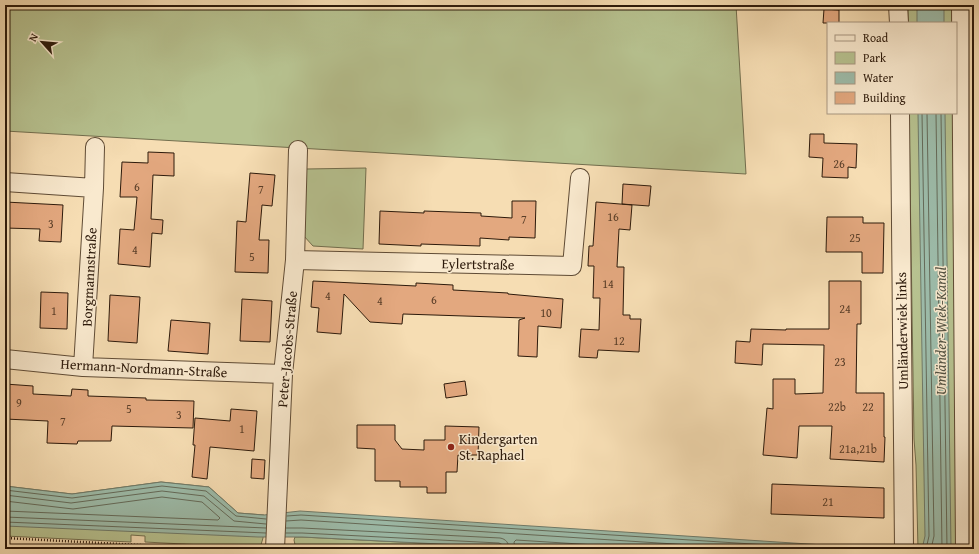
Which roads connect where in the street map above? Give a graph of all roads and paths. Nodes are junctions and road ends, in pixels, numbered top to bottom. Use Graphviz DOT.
graph roads {
  1 [pos="898,5"];
  2 [pos="961,5"];
  3 [pos="899,22"];
  4 [pos="968,25"];
  5 [pos="900,114"];
  6 [pos="95,147"];
  7 [pos="298,150"];
  8 [pos="580,178"];
  9 [pos="5,182"];
  10 [pos="94,188"];
  11 [pos="295,260"];
  12 [pos="5,359"];
  13 [pos="83,366"];
  14 [pos="283,374"];
  15 [pos="5,538"];
  16 [pos="276,545"];
  17 [pos="216,549"];
  18 [pos="904,549"];
  19 [pos="965,549"];
  1 -- 3 [label="street"];
  2 -- 4 [label="street"];
  4 -- 19 [label="street"];
  5 -- 18 [label="street, Umländerwiek links"];
  6 -- 10 [label="street, Borgmannstraße"];
  7 -- 11 [label="street, Peter-Jacobs-Straße"];
  8 -- 11 [label="street, Eylertstraße"];
  9 -- 10 [label="street"];
  10 -- 13 [label="street, Borgmannstraße"];
  11 -- 14 [label="street, Peter-Jacobs-Straße"];
  12 -- 13 [label="street, Hermann-Nordmann-Straße"];
  13 -- 14 [label="street, Hermann-Nordmann-Straße"];
  14 -- 16 [label="street, Peter-Jacobs-Straße"];
  15 -- 17 [label="path"];
}
